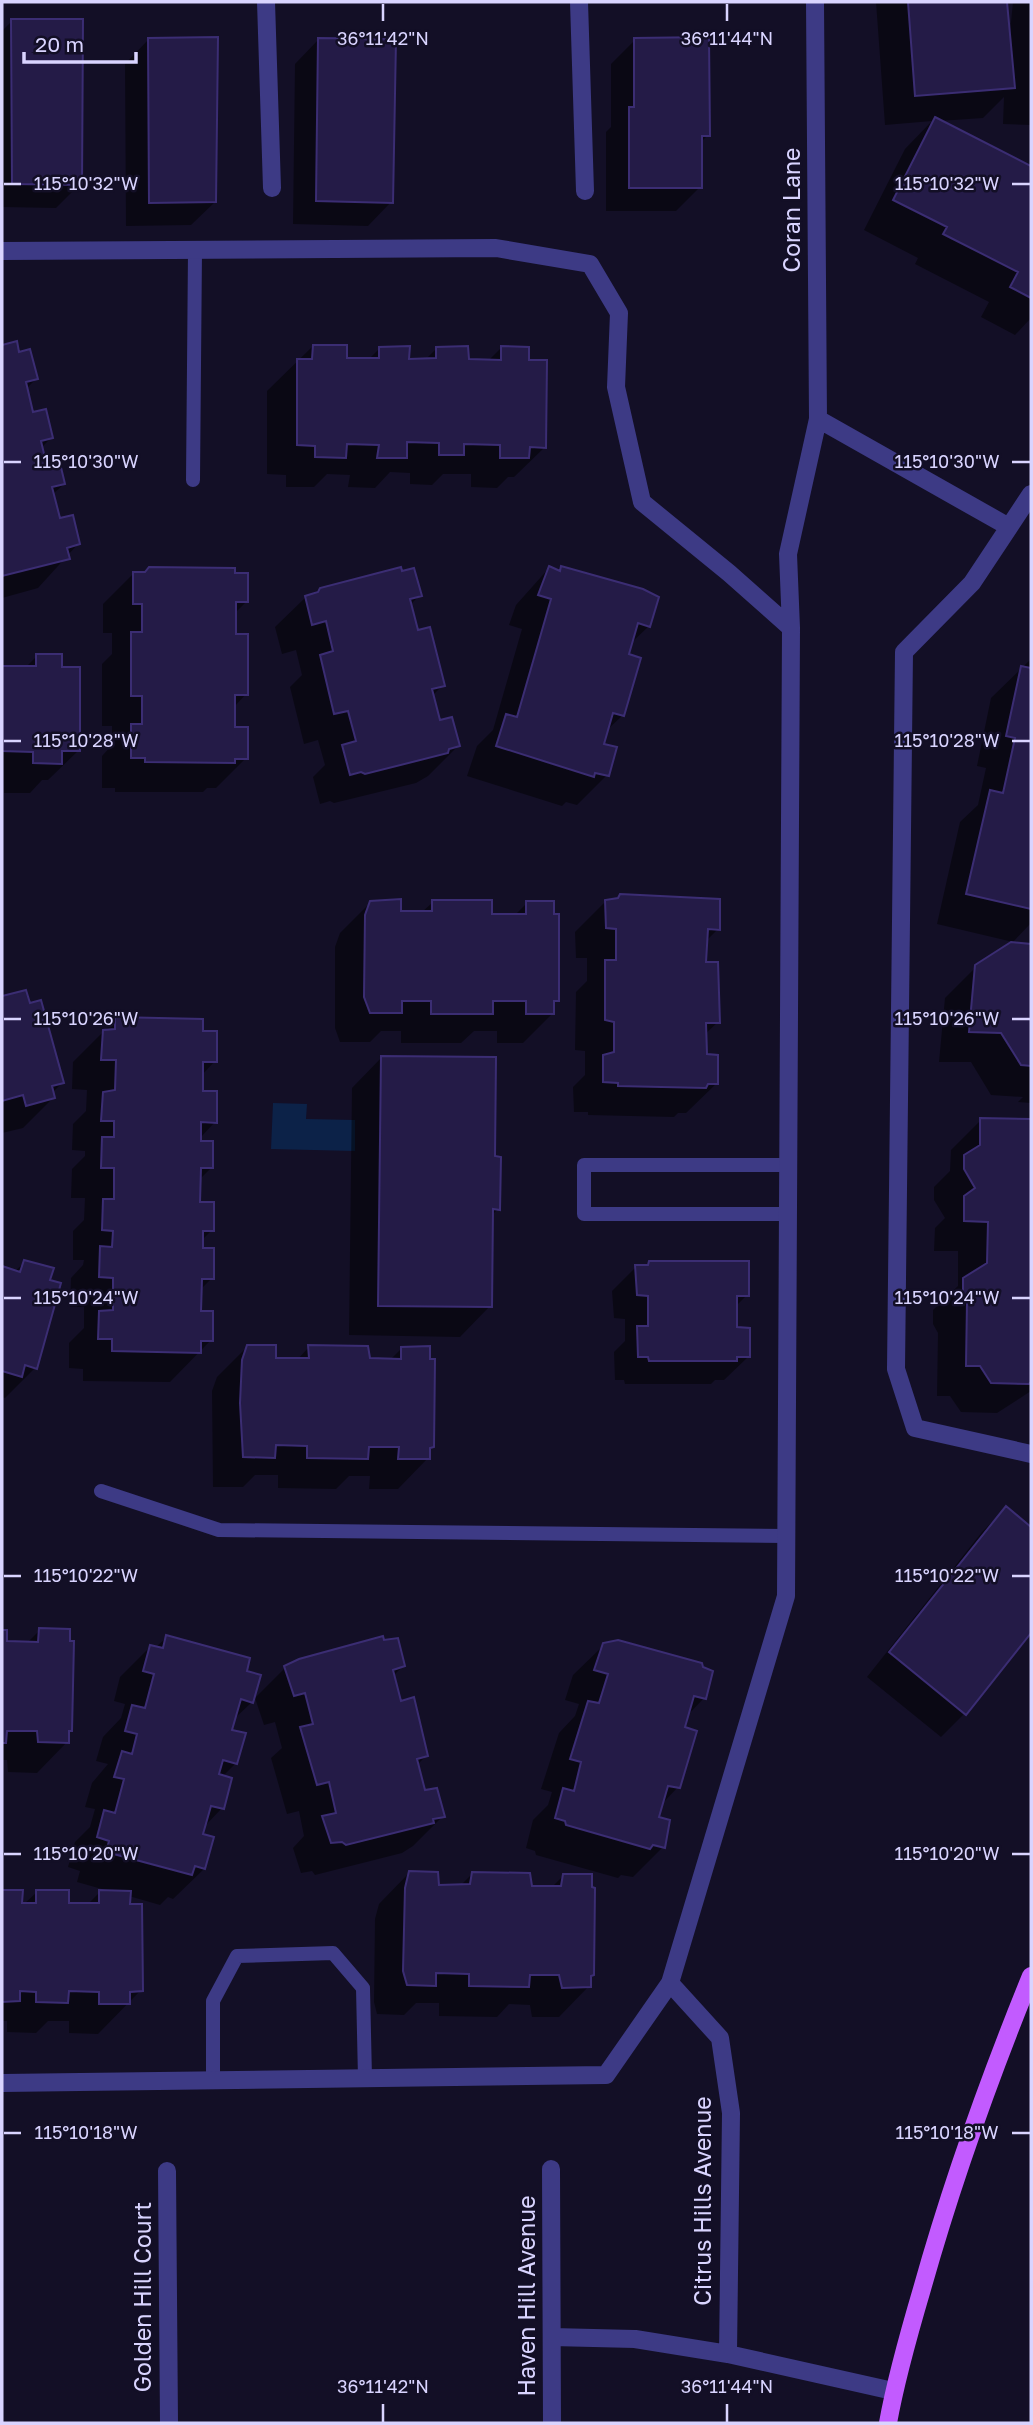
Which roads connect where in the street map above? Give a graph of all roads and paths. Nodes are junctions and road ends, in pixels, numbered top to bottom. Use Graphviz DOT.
graph roads {
  1 [pos="265,2"];
  2 [pos="579,2"];
  3 [pos="815,2"];
  4 [pos="272,188"];
  5 [pos="585,191"];
  6 [pos="195,250"];
  7 [pos="2,251"];
  8 [pos="818,419"];
  9 [pos="193,480"];
  10 [pos="1031,494"];
  11 [pos="1009,527"];
  12 [pos="791,628"];
  13 [pos="788,1165"];
  14 [pos="787,1213"];
  15 [pos="1031,1454"];
  16 [pos="101,1491"];
  17 [pos="786,1536"];
  18 [pos="1031,1976"];
  19 [pos="670,1983"];
  20 [pos="365,2078"];
  21 [pos="213,2080"];
  22 [pos="2,2082"];
  23 [pos="551,2169"];
  24 [pos="167,2171"];
  25 [pos="552,2337"];
  26 [pos="728,2354"];
  27 [pos="893,2390"];
  28 [pos="169,2423"];
  29 [pos="552,2423"];
  30 [pos="888,2423"];
  1 -- 4 [label="street"];
  2 -- 5 [label="street"];
  3 -- 8 [label="street, Coran Lane"];
  6 -- 7 [label="street"];
  6 -- 9 [label="lane"];
  6 -- 12 [label="street"];
  8 -- 11 [label="street"];
  8 -- 12 [label="street, Coran Lane"];
  10 -- 11 [label="street"];
  11 -- 15 [label="street"];
  12 -- 13 [label="street, Coran Lane"];
  13 -- 14 [label="street, Coran Lane"];
  13 -- 14 [label="lane"];
  14 -- 17 [label="street, Coran Lane"];
  16 -- 17 [label="lane"];
  17 -- 19 [label="street, Coran Lane"];
  18 -- 27 [label="main road"];
  19 -- 20 [label="street, Coran Lane"];
  19 -- 26 [label="street, Citrus Hills Avenue"];
  20 -- 21 [label="street"];
  20 -- 21 [label="lane"];
  21 -- 22 [label="street"];
  23 -- 25 [label="street, Haven Hill Avenue"];
  24 -- 28 [label="street, Golden Hill Court"];
  25 -- 26 [label="street"];
  25 -- 29 [label="street, Haven Hill Avenue"];
  26 -- 27 [label="street"];
  27 -- 30 [label="main road"];
}
